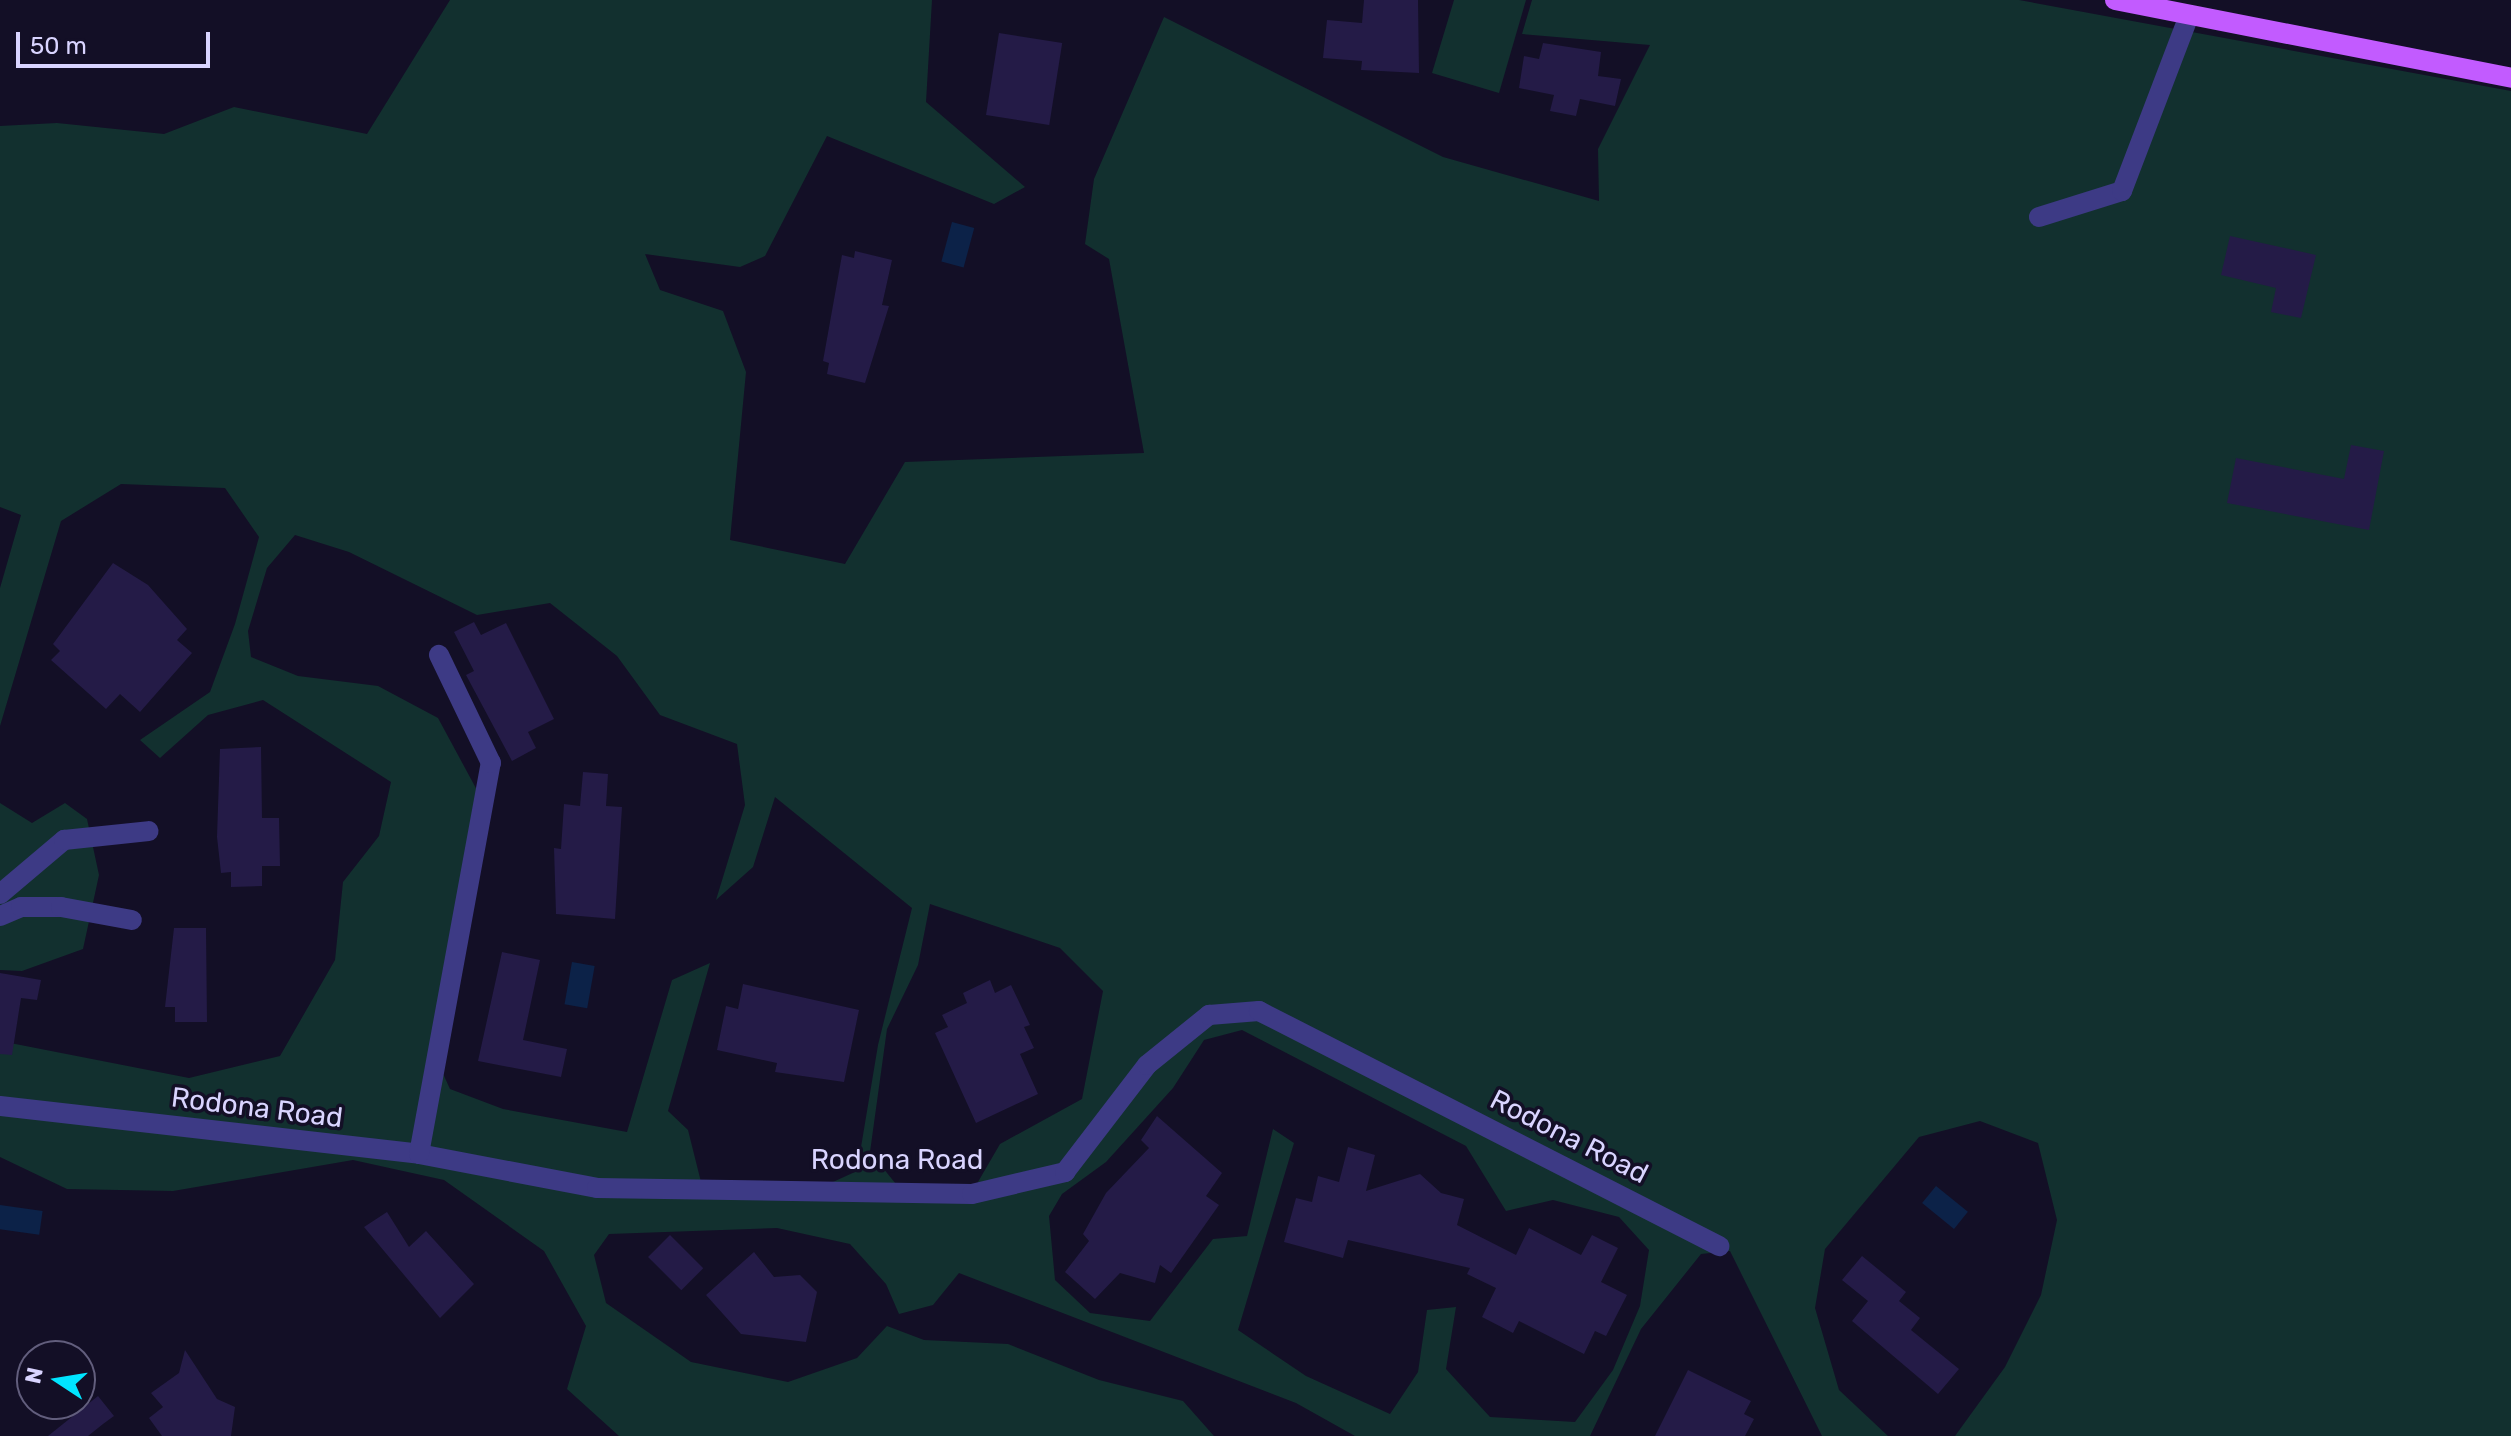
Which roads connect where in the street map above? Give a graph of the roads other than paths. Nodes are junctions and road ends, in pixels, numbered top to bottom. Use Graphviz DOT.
graph roads {
  1 [pos="2115,0"];
  2 [pos="2189,16"];
  3 [pos="2511,78"];
  4 [pos="2039,217"];
  5 [pos="439,655"];
  6 [pos="149,831"];
  7 [pos="0,894"];
  8 [pos="0,916"];
  9 [pos="132,920"];
  10 [pos="0,1106"];
  11 [pos="419,1154"];
  12 [pos="1719,1246"];
  1 -- 2 [label="main road"];
  2 -- 3 [label="main road"];
  2 -- 4 [label="street"];
  5 -- 11 [label="street"];
  6 -- 7 [label="street"];
  8 -- 9 [label="street"];
  10 -- 11 [label="street, Rodona Road"];
  11 -- 12 [label="street, Rodona Road"];
}
